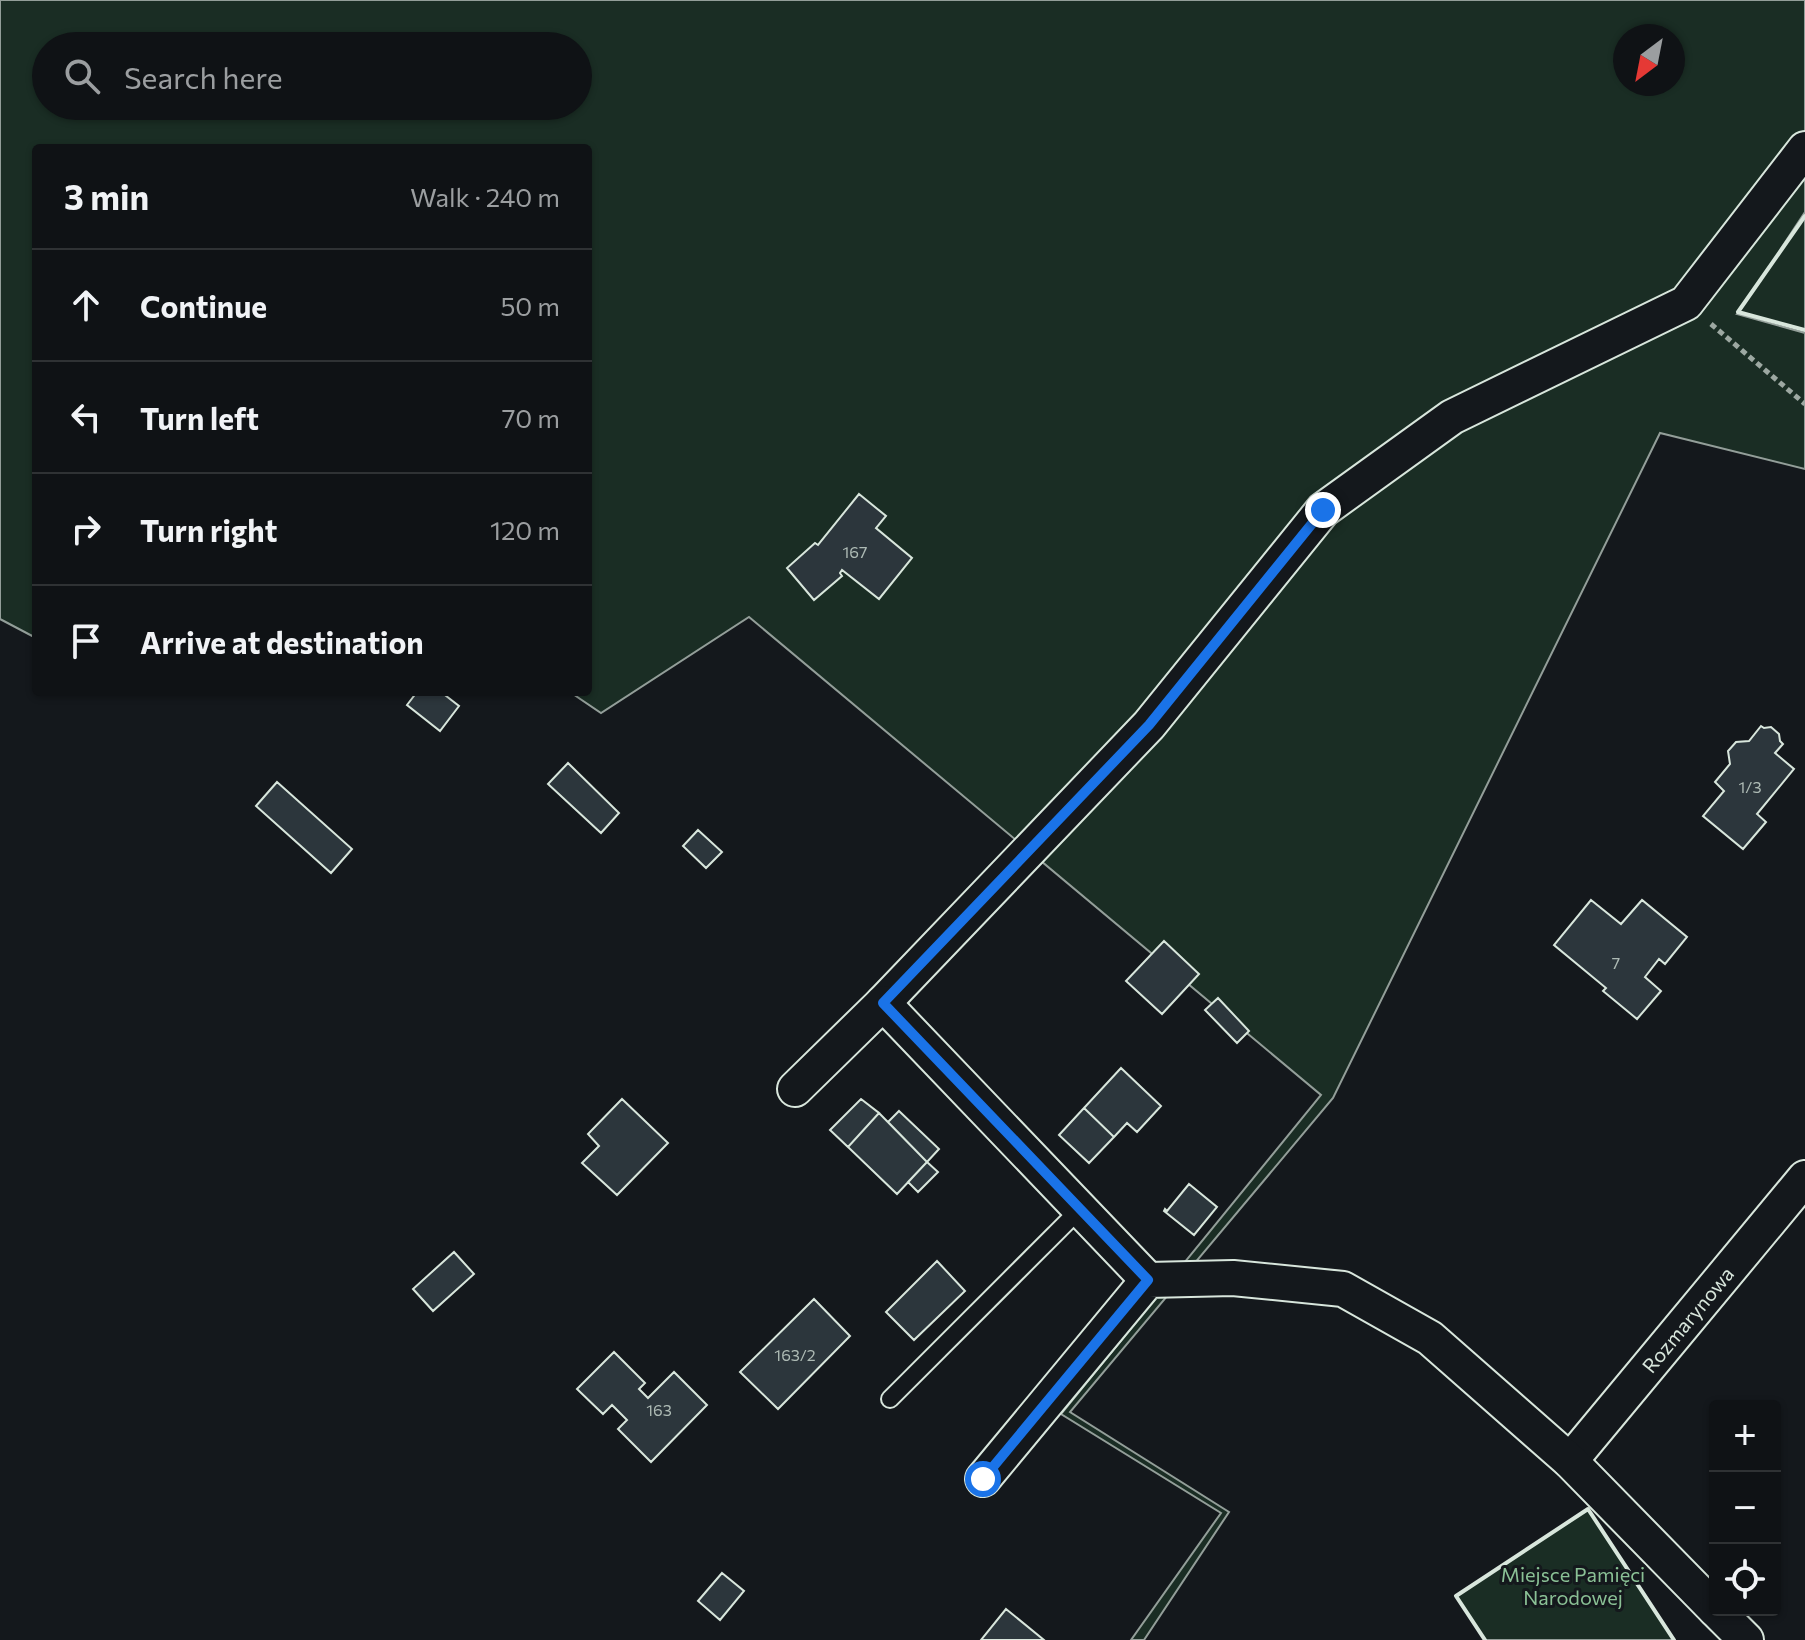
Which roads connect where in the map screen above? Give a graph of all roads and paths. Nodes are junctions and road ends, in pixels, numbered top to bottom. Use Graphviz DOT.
graph roads {
  1 [pos="1805,149"];
  2 [pos="1686,303"];
  3 [pos="1805,404"];
  4 [pos="883,1003"];
  5 [pos="795,1089"];
  6 [pos="1805,1178"];
  7 [pos="1080,1209"];
  8 [pos="1148,1280"];
  9 [pos="890,1399"];
  10 [pos="1570,1461"];
  11 [pos="983,1479"];
  12 [pos="1709,1602"];
  13 [pos="1723,1616"];
  14 [pos="1746,1640"];
  1 -- 2 [label="street"];
  2 -- 3 [label="path"];
  2 -- 4 [label="street"];
  4 -- 5 [label="street"];
  4 -- 7 [label="street"];
  6 -- 10 [label="street, Rozmarynowa"];
  7 -- 8 [label="street"];
  7 -- 9 [label="lane"];
  8 -- 10 [label="street"];
  8 -- 11 [label="street"];
  10 -- 12 [label="street"];
  13 -- 14 [label="street"];
}
